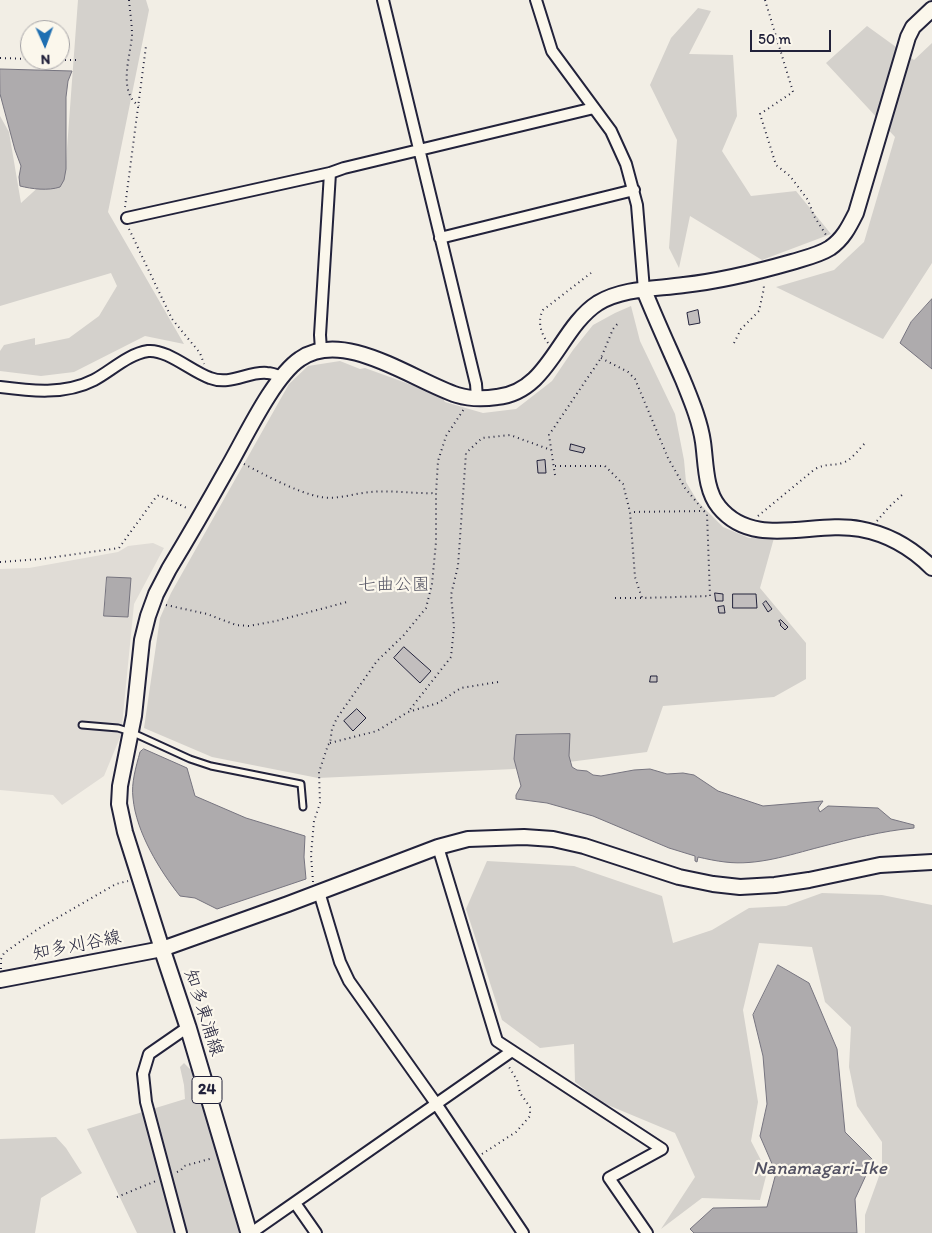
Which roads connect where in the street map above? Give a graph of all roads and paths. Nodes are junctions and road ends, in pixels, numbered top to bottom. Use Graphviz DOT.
graph roads {
  1 [pos="130,0"];
  2 [pos="383,0"];
  3 [pos="536,0"];
  4 [pos="765,0"];
  5 [pos="932,9"];
  6 [pos="0,58"];
  7 [pos="20,59"];
  8 [pos="70,60"];
  9 [pos="80,60"];
  10 [pos="139,106"];
  11 [pos="594,108"];
  12 [pos="418,151"];
  13 [pos="330,173"];
  14 [pos="634,190"];
  15 [pos="127,218"];
  16 [pos="440,238"];
  17 [pos="833,246"];
  18 [pos="760,270"];
  19 [pos="591,273"];
  20 [pos="644,290"];
  21 [pos="619,322"];
  22 [pos="734,343"];
  23 [pos="321,350"];
  24 [pos="558,350"];
  25 [pos="601,358"];
  26 [pos="282,377"];
  27 [pos="0,387"];
  28 [pos="472,398"];
  29 [pos="866,442"];
  30 [pos="551,450"];
  31 [pos="234,458"];
  32 [pos="555,466"];
  33 [pos="556,475"];
  34 [pos="436,493"];
  35 [pos="903,494"];
  36 [pos="704,511"];
  37 [pos="630,512"];
  38 [pos="201,515"];
  39 [pos="750,527"];
  40 [pos="873,532"];
  41 [pos="0,562"];
  42 [pos="932,568"];
  43 [pos="615,598"];
  44 [pos="642,598"];
  45 [pos="154,601"];
  46 [pos="347,602"];
  47 [pos="498,682"];
  48 [pos="408,712"];
  49 [pos="82,725"];
  50 [pos="131,732"];
  51 [pos="330,743"];
  52 [pos="303,808"];
  53 [pos="438,847"];
  54 [pos="932,862"];
  55 [pos="139,877"];
  56 [pos="319,892"];
  57 [pos="162,948"];
  58 [pos="1,980"];
  59 [pos="188,1027"];
  60 [pos="512,1051"];
  61 [pos="502,1058"];
  62 [pos="437,1105"];
  63 [pos="473,1159"];
  64 [pos="295,1203"];
  65 [pos="182,1233"];
  66 [pos="250,1233"];
  67 [pos="316,1233"];
  68 [pos="523,1233"];
  69 [pos="647,1233"];
  1 -- 10 [label="path"];
  2 -- 12 [label="street"];
  3 -- 11 [label="street"];
  4 -- 17 [label="path"];
  5 -- 17 [label="street"];
  6 -- 7 [label="path"];
  8 -- 9 [label="path"];
  11 -- 12 [label="street"];
  11 -- 14 [label="street"];
  12 -- 13 [label="street"];
  12 -- 16 [label="street"];
  13 -- 15 [label="street"];
  13 -- 23 [label="street"];
  14 -- 16 [label="street"];
  14 -- 20 [label="street"];
  16 -- 28 [label="street"];
  17 -- 18 [label="street"];
  18 -- 20 [label="street"];
  18 -- 22 [label="path"];
  19 -- 24 [label="path"];
  20 -- 24 [label="street"];
  20 -- 39 [label="street"];
  21 -- 25 [label="path"];
  23 -- 26 [label="street"];
  23 -- 28 [label="street"];
  24 -- 28 [label="street"];
  25 -- 30 [label="path"];
  25 -- 36 [label="path"];
  26 -- 27 [label="street"];
  26 -- 31 [label="street"];
  28 -- 34 [label="path"];
  29 -- 39 [label="path"];
  30 -- 32 [label="path"];
  30 -- 48 [label="path"];
  31 -- 34 [label="path"];
  31 -- 38 [label="street"];
  32 -- 33 [label="path"];
  32 -- 37 [label="path"];
  34 -- 51 [label="path"];
  35 -- 40 [label="path"];
  36 -- 37 [label="path"];
  36 -- 44 [label="path"];
  37 -- 44 [label="path"];
  38 -- 41 [label="path"];
  38 -- 45 [label="street"];
  39 -- 40 [label="street"];
  40 -- 42 [label="street"];
  43 -- 44 [label="path"];
  45 -- 46 [label="path"];
  45 -- 50 [label="street"];
  47 -- 48 [label="path"];
  48 -- 51 [label="path"];
  49 -- 50 [label="lane"];
  50 -- 52 [label="lane"];
  50 -- 55 [label="street"];
  51 -- 56 [label="path"];
  53 -- 54 [label="street, 知多刈谷線"];
  53 -- 56 [label="street, 知多刈谷線"];
  53 -- 60 [label="street"];
  55 -- 57 [label="street"];
  55 -- 58 [label="path"];
  56 -- 57 [label="street, 知多刈谷線"];
  56 -- 62 [label="street"];
  57 -- 58 [label="street, 知多刈谷線"];
  57 -- 59 [label="main road, 知多東浦線 / 24"];
  59 -- 65 [label="street"];
  59 -- 66 [label="main road, 知多東浦線 / 24"];
  60 -- 61 [label="street"];
  60 -- 69 [label="street"];
  61 -- 62 [label="street"];
  61 -- 63 [label="path"];
  62 -- 63 [label="street"];
  62 -- 64 [label="street"];
  63 -- 68 [label="street"];
  64 -- 66 [label="street"];
  64 -- 67 [label="street"];
}
